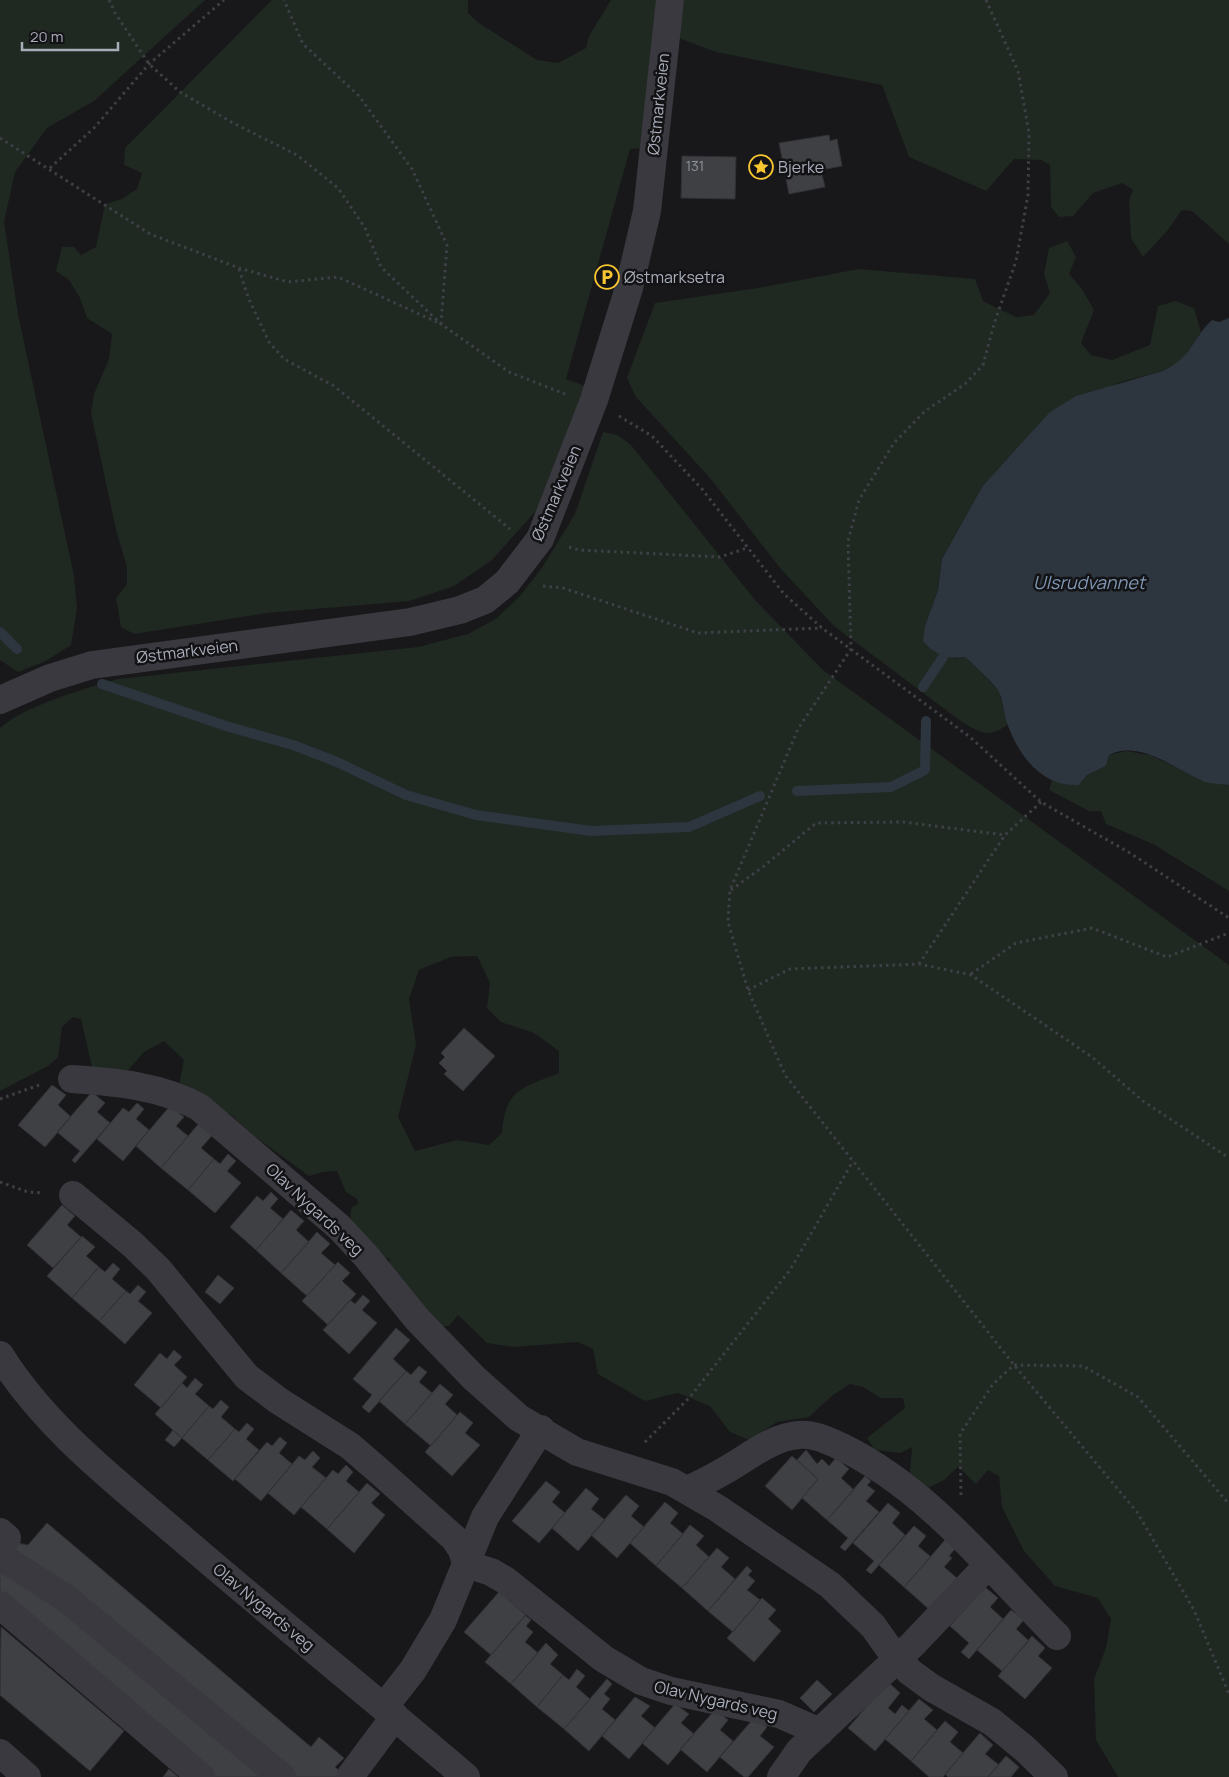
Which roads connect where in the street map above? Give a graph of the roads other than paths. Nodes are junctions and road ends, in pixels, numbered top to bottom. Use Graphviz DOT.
graph roads {
  1 [pos="670,0"];
  2 [pos="0,700"];
  3 [pos="72,1079"];
  4 [pos="73,1195"];
  5 [pos="0,1355"];
  6 [pos="540,1429"];
  7 [pos="687,1490"];
  8 [pos="2,1542"];
  9 [pos="466,1564"];
  10 [pos="988,1565"];
  11 [pos="0,1605"];
  12 [pos="1057,1636"];
  13 [pos="898,1659"];
  14 [pos="390,1712"];
  15 [pos="820,1732"];
  16 [pos="0,1753"];
  17 [pos="351,1775"];
  18 [pos="27,1777"];
  19 [pos="201,1777"];
  20 [pos="282,1777"];
  21 [pos="466,1777"];
  22 [pos="782,1777"];
  23 [pos="1054,1777"];
  1 -- 2 [label="street, Østmarkveien"];
  3 -- 6 [label="street, Olav Nygards veg"];
  4 -- 9 [label="street"];
  5 -- 14 [label="street, Olav Nygards veg"];
  6 -- 7 [label="street, Olav Nygards veg"];
  6 -- 9 [label="street"];
  7 -- 10 [label="street"];
  7 -- 13 [label="street, Olav Nygards veg"];
  8 -- 20 [label="street"];
  9 -- 14 [label="street"];
  9 -- 15 [label="street, Olav Nygards veg"];
  10 -- 12 [label="street"];
  10 -- 13 [label="street"];
  11 -- 19 [label="street"];
  13 -- 15 [label="street"];
  13 -- 23 [label="street, Olav Nygards veg"];
  14 -- 17 [label="street"];
  14 -- 21 [label="street, Olav Nygards veg"];
  15 -- 22 [label="street"];
  16 -- 18 [label="street"];
}
